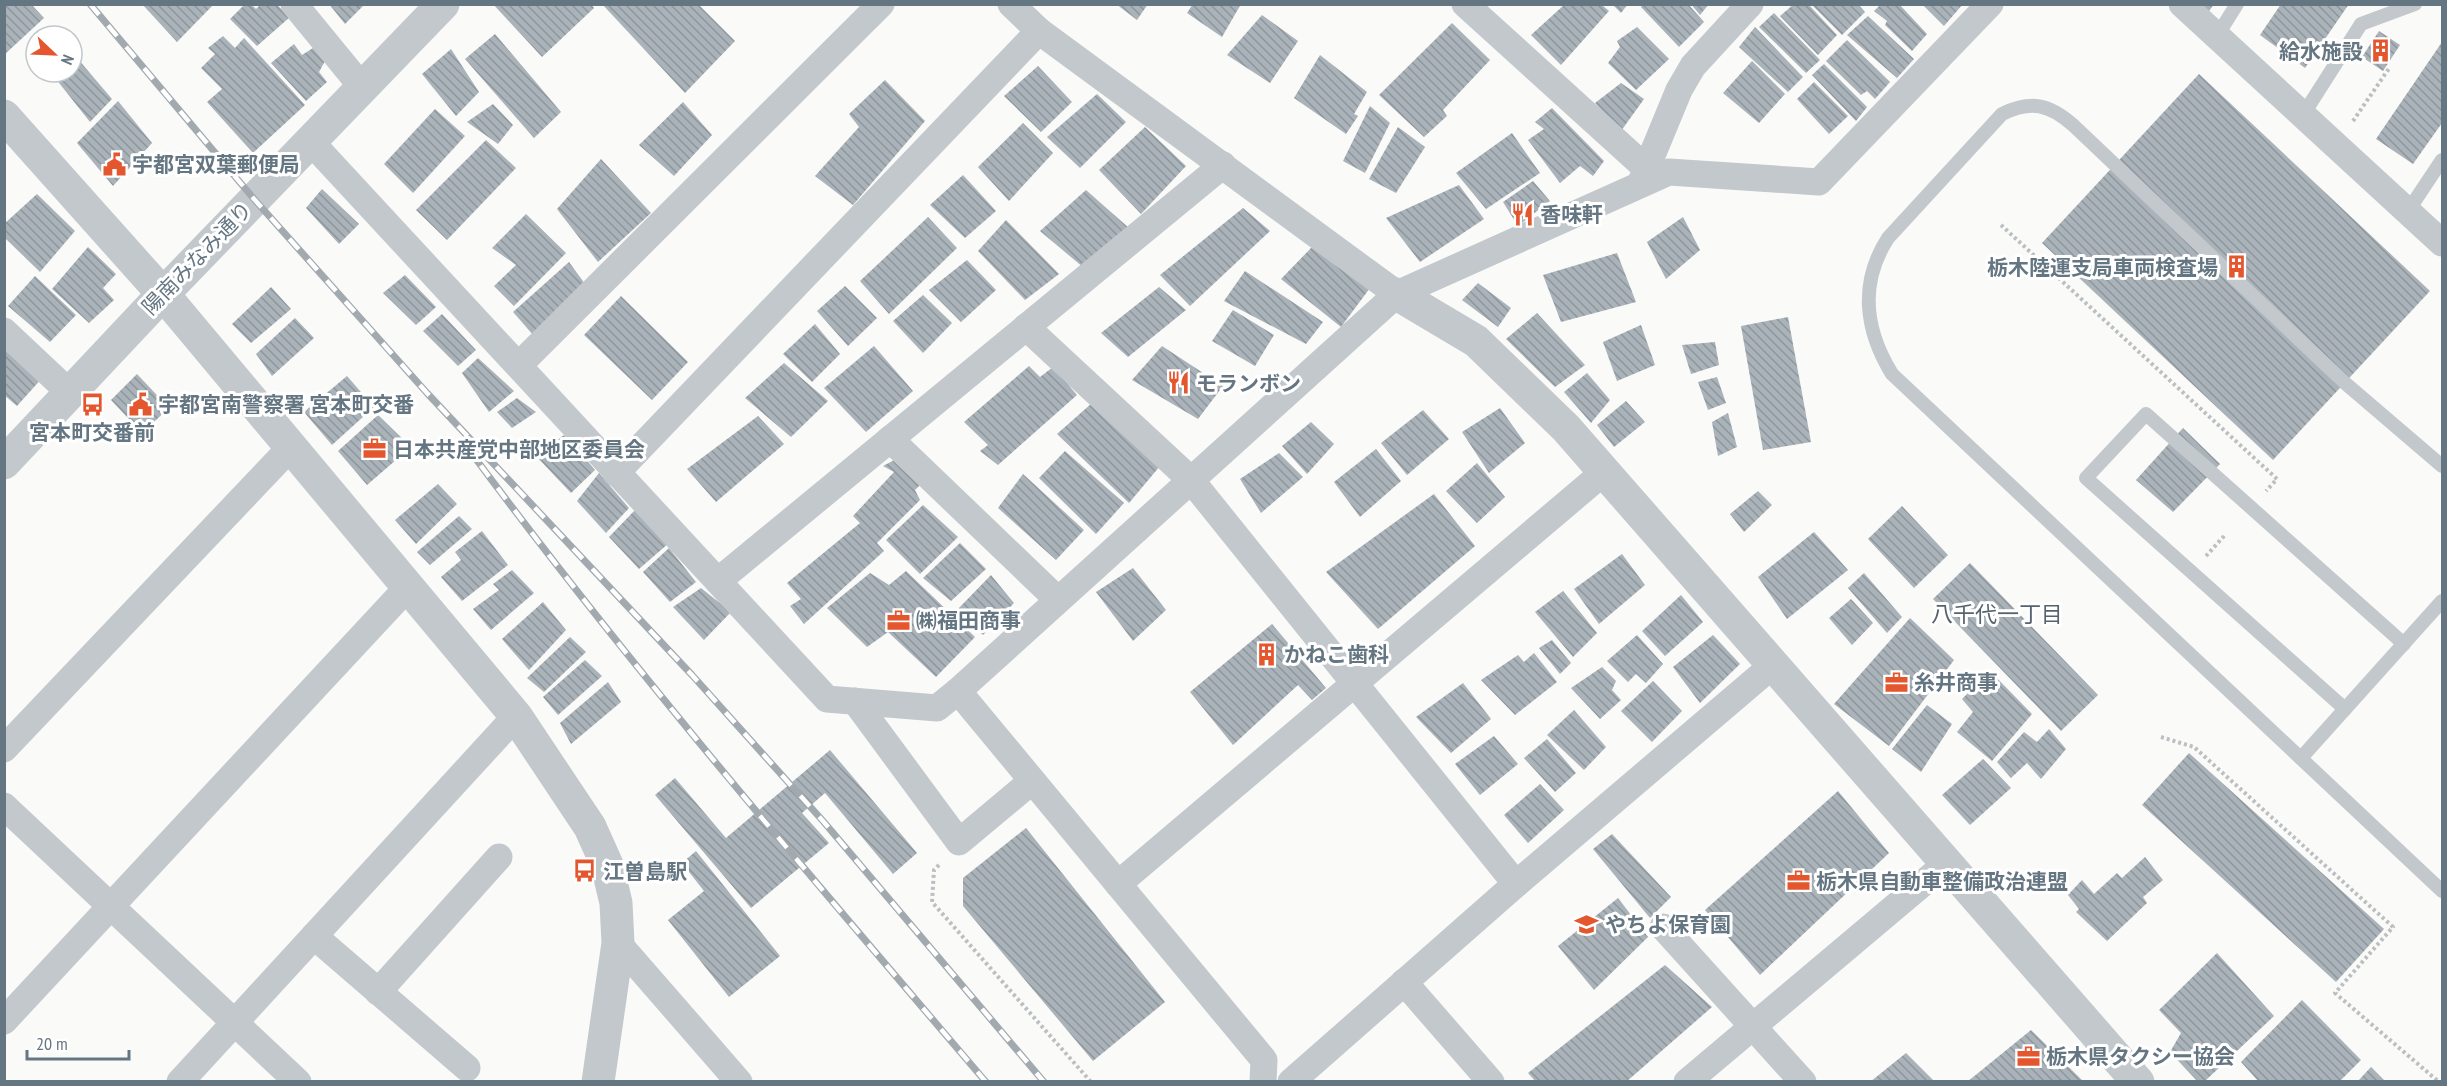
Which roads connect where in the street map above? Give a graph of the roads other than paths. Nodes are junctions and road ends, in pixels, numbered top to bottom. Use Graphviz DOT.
graph roads {
  1 [pos="294,4"];
  2 [pos="443,4"];
  3 [pos="880,4"];
  4 [pos="1011,4"];
  5 [pos="1750,4"];
  6 [pos="1990,4"];
  7 [pos="2182,4"];
  8 [pos="2237,4"];
  9 [pos="2415,4"];
  10 [pos="1470,6"];
  11 [pos="1039,31"];
  12 [pos="2217,36"];
  13 [pos="362,87"];
  14 [pos="2302,115"];
  15 [pos="4,116"];
  16 [pos="310,141"];
  17 [pos="2442,160"];
  18 [pos="1223,165"];
  19 [pos="1643,177"];
  20 [pos="2408,211"];
  21 [pos="2442,243"];
  22 [pos="163,294"];
  23 [pos="1397,294"];
  24 [pos="1026,327"];
  25 [pos="4,331"];
  26 [pos="519,365"];
  27 [pos="70,393"];
  28 [pos="890,440"];
  29 [pos="291,447"];
  30 [pos="4,463"];
  31 [pos="2442,466"];
  32 [pos="1604,472"];
  33 [pos="616,473"];
  34 [pos="1191,480"];
  35 [pos="718,581"];
  36 [pos="408,587"];
  37 [pos="1058,600"];
  38 [pos="2442,601"];
  39 [pos="2404,644"];
  40 [pos="1773,665"];
  41 [pos="1354,683"];
  42 [pos="958,691"];
  43 [pos="855,701"];
  44 [pos="2345,709"];
  45 [pos="516,716"];
  46 [pos="4,748"];
  47 [pos="2301,758"];
  48 [pos="1032,781"];
  49 [pos="4,806"];
  50 [pos="499,857"];
  51 [pos="1947,863"];
  52 [pos="1118,884"];
  53 [pos="1516,884"];
  54 [pos="2442,891"];
  55 [pos="111,906"];
  56 [pos="1663,927"];
  57 [pos="314,936"];
  58 [pos="618,943"];
  59 [pos="1404,982"];
  60 [pos="378,992"];
  61 [pos="4,1021"];
  62 [pos="235,1022"];
  63 [pos="1754,1027"];
  64 [pos="467,1068"];
  65 [pos="2131,1079"];
  66 [pos="180,1082"];
  67 [pos="297,1082"];
  68 [pos="598,1082"];
  69 [pos="739,1082"];
  70 [pos="1263,1082"];
  71 [pos="1291,1082"];
  72 [pos="1491,1082"];
  73 [pos="1687,1082"];
  74 [pos="1803,1082"];
  1 -- 13 [label="street"];
  2 -- 13 [label="street, 陽南みなみ通り"];
  3 -- 26 [label="street"];
  4 -- 11 [label="street"];
  5 -- 19 [label="street"];
  6 -- 19 [label="street"];
  7 -- 12 [label="street"];
  8 -- 12 [label="lane"];
  9 -- 14 [label="lane"];
  10 -- 19 [label="street"];
  11 -- 18 [label="street"];
  11 -- 33 [label="street"];
  12 -- 14 [label="street"];
  13 -- 16 [label="street, 陽南みなみ通り"];
  14 -- 20 [label="street"];
  15 -- 22 [label="street"];
  16 -- 22 [label="street, 陽南みなみ通り"];
  16 -- 26 [label="street"];
  17 -- 20 [label="lane"];
  18 -- 23 [label="street"];
  18 -- 24 [label="street"];
  19 -- 23 [label="street"];
  20 -- 21 [label="street"];
  22 -- 27 [label="street, 陽南みなみ通り"];
  22 -- 29 [label="street"];
  23 -- 32 [label="street"];
  23 -- 34 [label="street"];
  24 -- 28 [label="street"];
  24 -- 34 [label="street"];
  25 -- 27 [label="street"];
  26 -- 33 [label="street"];
  27 -- 30 [label="street, 陽南みなみ通り"];
  28 -- 35 [label="street"];
  28 -- 37 [label="street"];
  29 -- 36 [label="street"];
  29 -- 46 [label="street"];
  31 -- 47 [label="lane"];
  32 -- 40 [label="street"];
  32 -- 41 [label="street"];
  33 -- 35 [label="street"];
  34 -- 37 [label="street"];
  34 -- 41 [label="street"];
  35 -- 43 [label="street"];
  36 -- 45 [label="street"];
  36 -- 55 [label="street"];
  37 -- 42 [label="street"];
  38 -- 39 [label="lane"];
  39 -- 44 [label="lane"];
  39 -- 44 [label="lane"];
  40 -- 51 [label="street"];
  40 -- 53 [label="street"];
  41 -- 52 [label="street"];
  41 -- 53 [label="street"];
  42 -- 43 [label="street"];
  42 -- 48 [label="street"];
  43 -- 48 [label="street"];
  44 -- 47 [label="lane"];
  45 -- 57 [label="street"];
  45 -- 58 [label="street"];
  47 -- 54 [label="lane"];
  48 -- 52 [label="street"];
  49 -- 55 [label="street"];
  50 -- 60 [label="street"];
  51 -- 63 [label="street"];
  51 -- 65 [label="street"];
  52 -- 70 [label="street"];
  53 -- 59 [label="street"];
  55 -- 61 [label="street"];
  55 -- 62 [label="street"];
  56 -- 63 [label="street"];
  57 -- 60 [label="street"];
  57 -- 62 [label="street"];
  58 -- 68 [label="street"];
  58 -- 69 [label="street"];
  59 -- 71 [label="street"];
  59 -- 72 [label="street"];
  60 -- 64 [label="street"];
  62 -- 66 [label="street"];
  62 -- 67 [label="street"];
  63 -- 73 [label="street"];
  63 -- 74 [label="street"];
}
